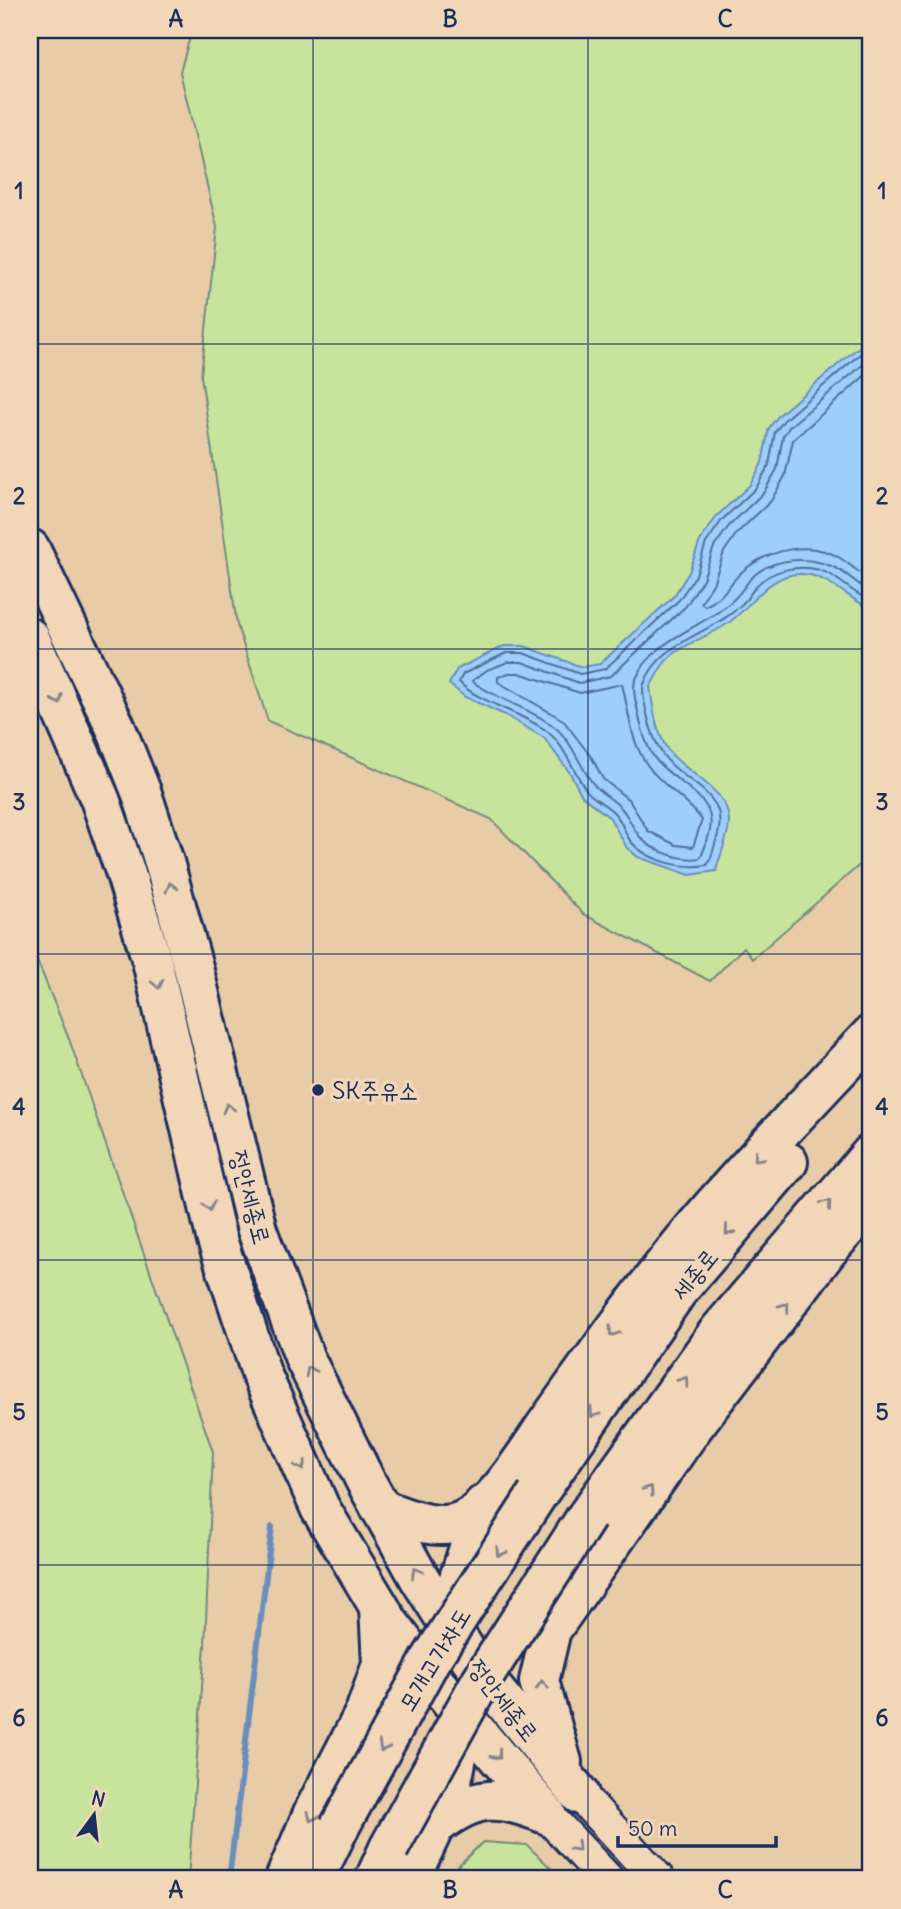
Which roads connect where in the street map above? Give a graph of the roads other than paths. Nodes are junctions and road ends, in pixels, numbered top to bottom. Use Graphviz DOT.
graph roads {
  1 [pos="30,549"];
  2 [pos="30,638"];
  3 [pos="871,1035"];
  4 [pos="871,1069"];
  5 [pos="871,1154"];
  6 [pos="871,1201"];
  7 [pos="537,1495"];
  8 [pos="483,1505"];
  9 [pos="380,1508"];
  10 [pos="379,1605"];
  11 [pos="452,1630"];
  12 [pos="551,1630"];
  13 [pos="453,1672"];
  14 [pos="459,1709"];
  15 [pos="365,1712"];
  16 [pos="579,1794"];
  17 [pos="546,1814"];
  18 [pos="435,1826"];
  19 [pos="391,1869"];
  20 [pos="285,1879"];
  21 [pos="314,1879"];
  22 [pos="607,1879"];
  23 [pos="658,1879"];
  9 -- 1 [label="highway, 정안세종로, one-way"];
  2 -- 10 [label="highway, 정안세종로, one-way"];
  3 -- 8 [label="highway, one-way"];
  4 -- 7 [label="highway, 세종로, one-way"];
  19 -- 5 [label="highway, one-way, bridge"];
  12 -- 6 [label="highway, one-way"];
  7 -- 21 [label="highway, 모개고가차도, one-way, bridge"];
  8 -- 9 [label="highway"];
  8 -- 11 [label="highway"];
  11 -- 9 [label="highway, 정안세종로, one-way"];
  10 -- 13 [label="highway, 정안세종로"];
  10 -- 15 [label="highway"];
  11 -- 13 [label="highway, 정안세종로"];
  12 -- 13 [label="highway"];
  16 -- 12 [label="highway, one-way"];
  13 -- 14 [label="highway, 정안세종로"];
  13 -- 15 [label="highway"];
  13 -- 16 [label="highway, 정안세종로"];
  14 -- 17 [label="highway, 정안세종로, one-way"];
  14 -- 18 [label="highway"];
  15 -- 20 [label="highway, one-way"];
  16 -- 23 [label="main road"];
  17 -- 18 [label="highway"];
  17 -- 22 [label="main road, one-way"];
  18 -- 19 [label="highway"];
}
